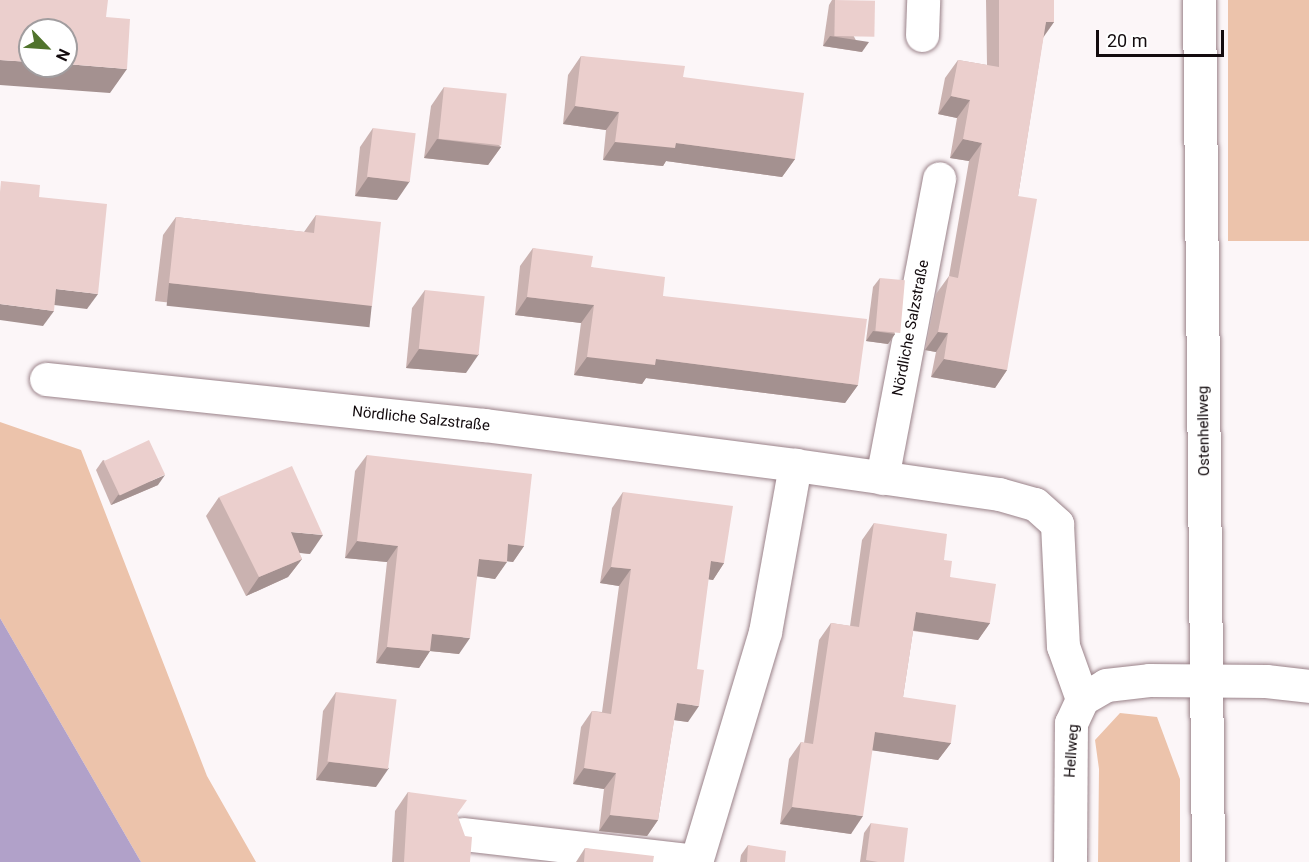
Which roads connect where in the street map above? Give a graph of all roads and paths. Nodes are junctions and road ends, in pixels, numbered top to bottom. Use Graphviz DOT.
graph roads {
  1 [pos="923,0"];
  2 [pos="1199,0"];
  3 [pos="922,35"];
  4 [pos="939,178"];
  5 [pos="45,379"];
  6 [pos="795,465"];
  7 [pos="882,478"];
  8 [pos="1207,680"];
  9 [pos="1309,686"];
  10 [pos="1082,699"];
  11 [pos="463,834"];
  12 [pos="696,862"];
  13 [pos="1071,862"];
  14 [pos="1208,862"];
  1 -- 3 [label="street"];
  2 -- 8 [label="street, Ostenhellweg"];
  4 -- 7 [label="street, Nördliche Salzstraße"];
  5 -- 6 [label="street, Nördliche Salzstraße"];
  6 -- 7 [label="street, Nördliche Salzstraße"];
  6 -- 12 [label="street"];
  7 -- 10 [label="street, Nördliche Salzstraße"];
  8 -- 9 [label="street"];
  8 -- 10 [label="street"];
  8 -- 14 [label="street, Ostenhellweg"];
  10 -- 13 [label="street, Hellweg"];
  11 -- 12 [label="street"];
}
